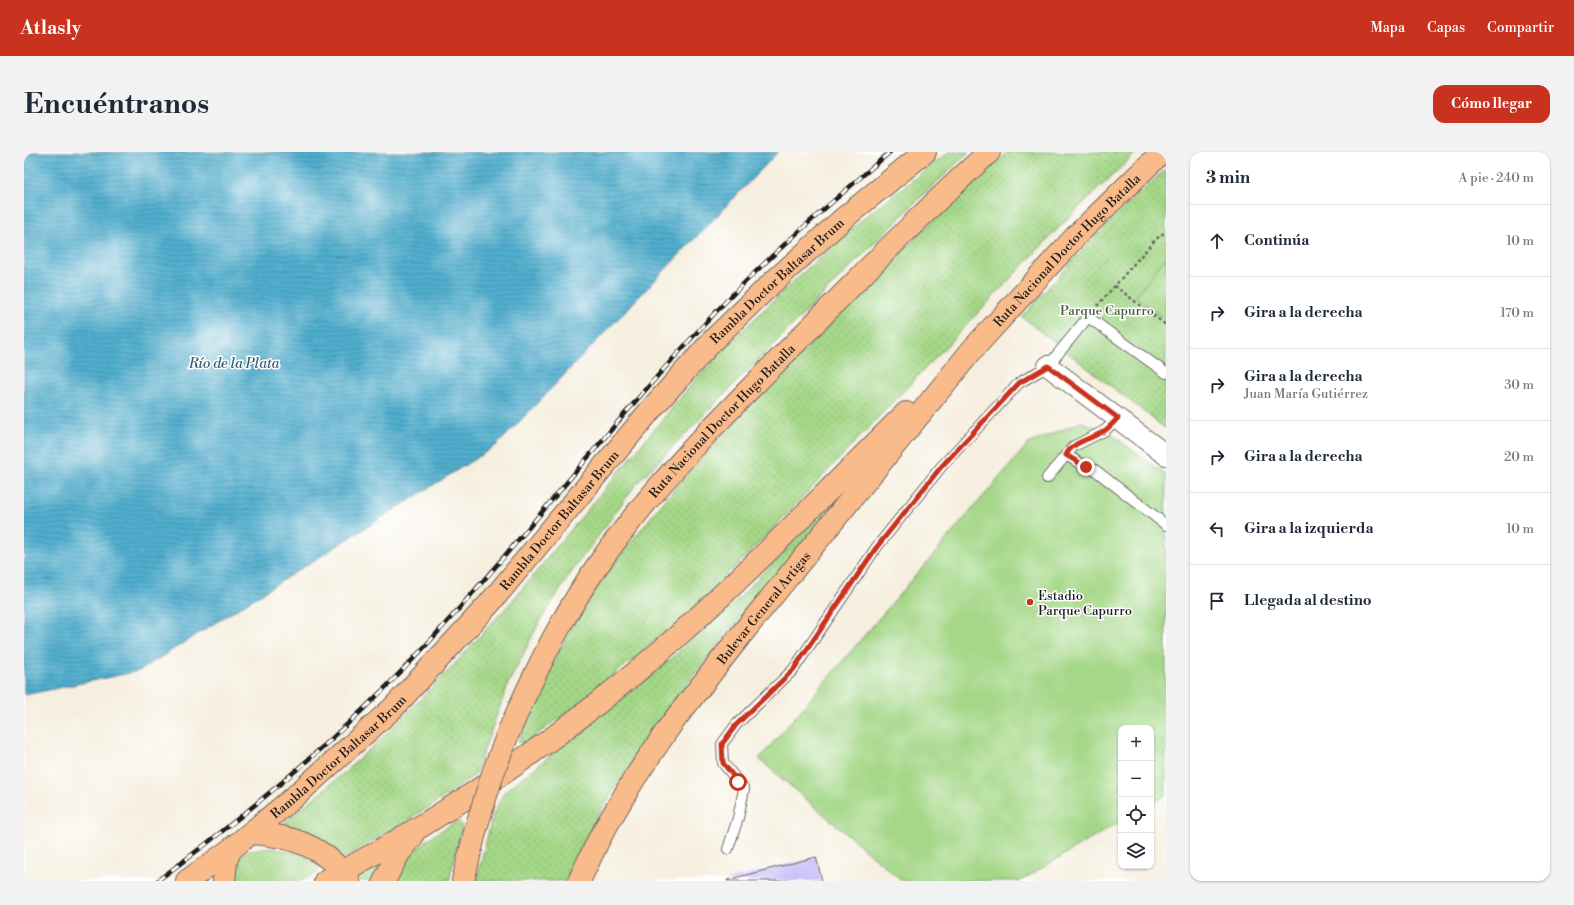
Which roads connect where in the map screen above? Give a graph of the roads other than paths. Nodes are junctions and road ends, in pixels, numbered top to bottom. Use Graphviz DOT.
graph roads {
  1 [pos="925,152"];
  2 [pos="990,152"];
  3 [pos="1162,152"];
  4 [pos="972,350"];
  5 [pos="1048,366"];
  6 [pos="1166,373"];
  7 [pos="1118,418"];
  8 [pos="1066,455"];
  9 [pos="1166,455"];
  10 [pos="1047,478"];
  11 [pos="1166,525"];
  12 [pos="418,830"];
  13 [pos="252,833"];
  14 [pos="728,849"];
  15 [pos="230,850"];
  16 [pos="339,878"];
  17 [pos="187,881"];
  18 [pos="224,881"];
  19 [pos="384,881"];
  20 [pos="463,881"];
  21 [pos="579,881"];
  1 -- 13 [label="highway, Rambla Doctor Baltasar Brum"];
  2 -- 20 [label="highway, Ruta Nacional Doctor Hugo Batalla, bridge"];
  3 -- 4 [label="highway, Ruta Nacional Doctor Hugo Batalla"];
  4 -- 12 [label="highway"];
  4 -- 21 [label="highway, Bulevar General Artigas"];
  5 -- 6 [label="lane"];
  5 -- 7 [label="street"];
  5 -- 14 [label="lane"];
  7 -- 8 [label="lane"];
  7 -- 9 [label="street"];
  8 -- 10 [label="lane"];
  8 -- 11 [label="lane"];
  12 -- 16 [label="highway"];
  12 -- 19 [label="highway"];
  13 -- 15 [label="highway, Rambla Doctor Baltasar Brum"];
  13 -- 16 [label="highway"];
  15 -- 17 [label="highway, Rambla Doctor Baltasar Brum"];
  15 -- 18 [label="highway"];
}
